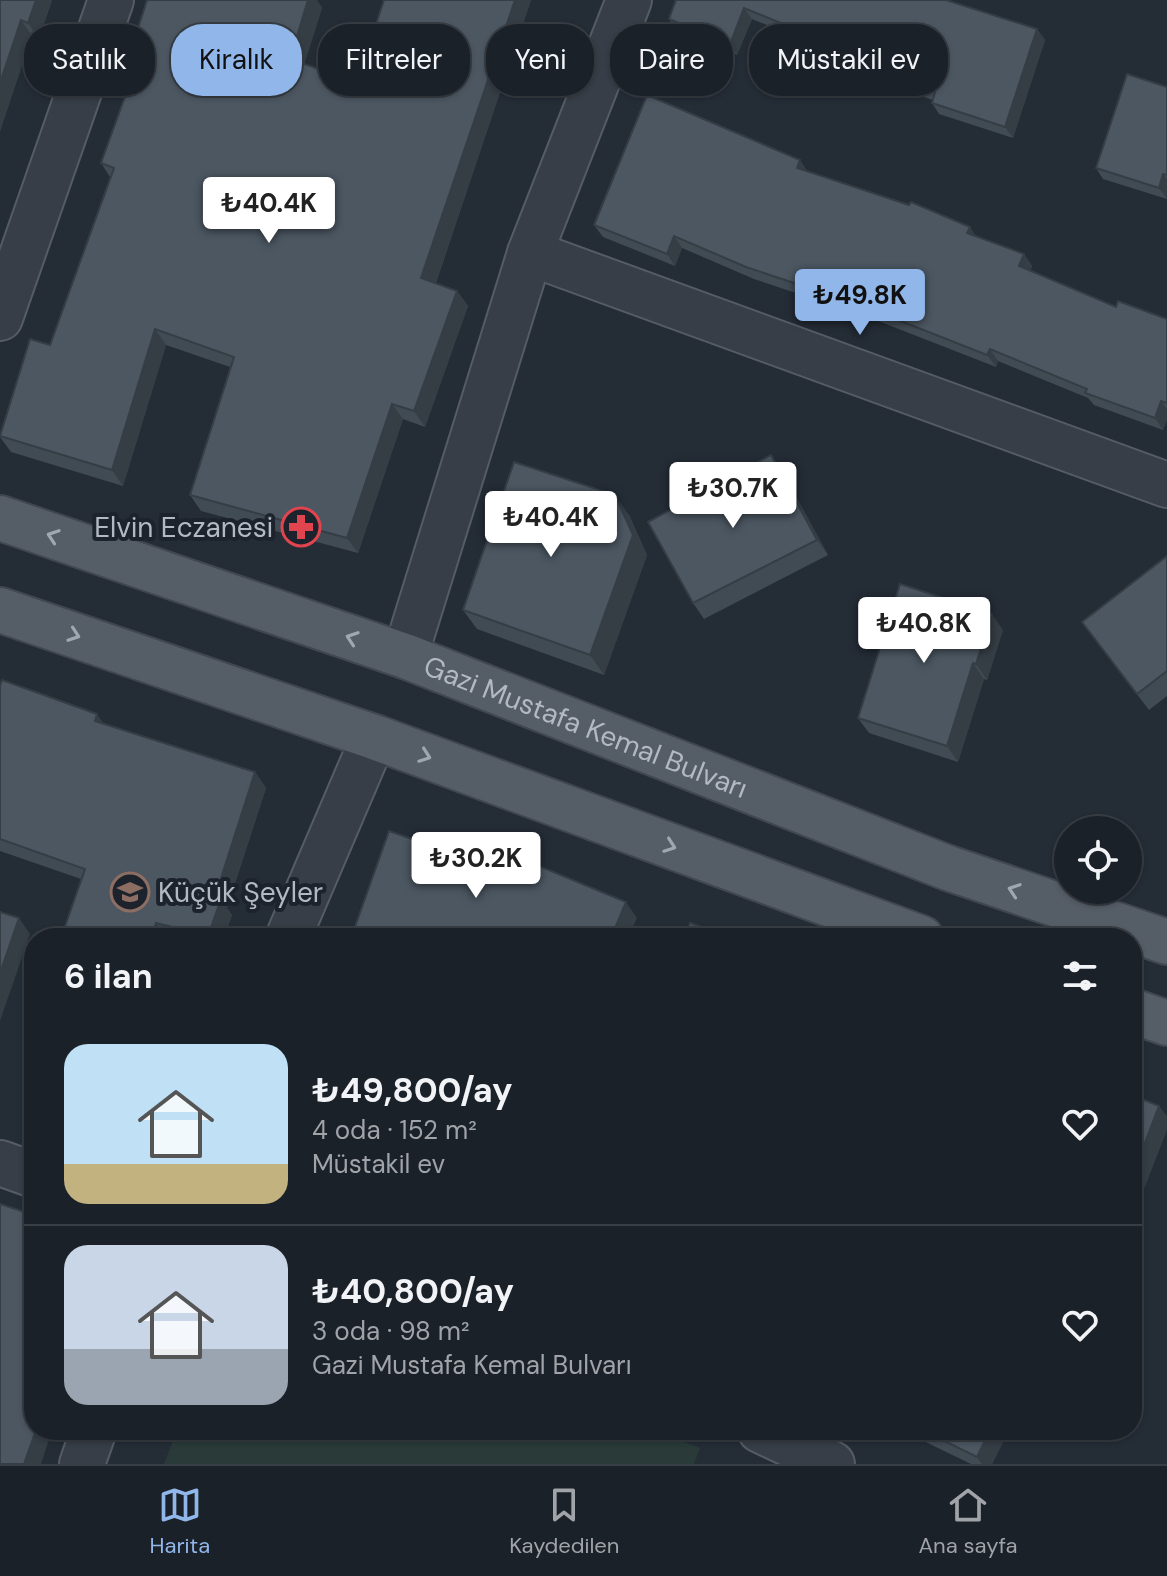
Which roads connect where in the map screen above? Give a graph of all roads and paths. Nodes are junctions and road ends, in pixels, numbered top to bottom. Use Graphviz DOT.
graph roads {
  1 [pos="111,0"];
  2 [pos="629,0"];
  3 [pos="530,253"];
  4 [pos="0,318"];
  5 [pos="1167,485"];
  6 [pos="0,518"];
  7 [pos="0,610"];
  8 [pos="405,656"];
  9 [pos="374,737"];
  10 [pos="1054,894"];
  11 [pos="1092,904"];
  12 [pos="292,928"];
  13 [pos="894,928"];
  14 [pos="1139,928"];
  15 [pos="1142,929"];
  16 [pos="1167,942"];
  17 [pos="1142,1014"];
  18 [pos="1167,1023"];
  19 [pos="0,1163"];
  20 [pos="24,1171"];
  21 [pos="90,1440"];
  22 [pos="757,1440"];
  23 [pos="782,1440"];
  24 [pos="82,1464"];
  25 [pos="747,1464"];
  26 [pos="832,1464"];
  1 -- 4 [label="street"];
  2 -- 3 [label="street"];
  3 -- 5 [label="street"];
  3 -- 8 [label="street"];
  8 -- 6 [label="main road, Gazi Mustafa Kemal Bulvarı, one-way"];
  7 -- 9 [label="main road, one-way"];
  10 -- 8 [label="main road, Gazi Mustafa Kemal Bulvarı, one-way"];
  9 -- 12 [label="street"];
  9 -- 13 [label="main road, one-way"];
  11 -- 14 [label="main road, Gazi Mustafa Kemal Bulvarı"];
  15 -- 16 [label="main road, Gazi Mustafa Kemal Bulvarı"];
  17 -- 18 [label="main road"];
  19 -- 20 [label="street"];
  21 -- 24 [label="street"];
  22 -- 25 [label="street"];
  23 -- 26 [label="street"];
}
